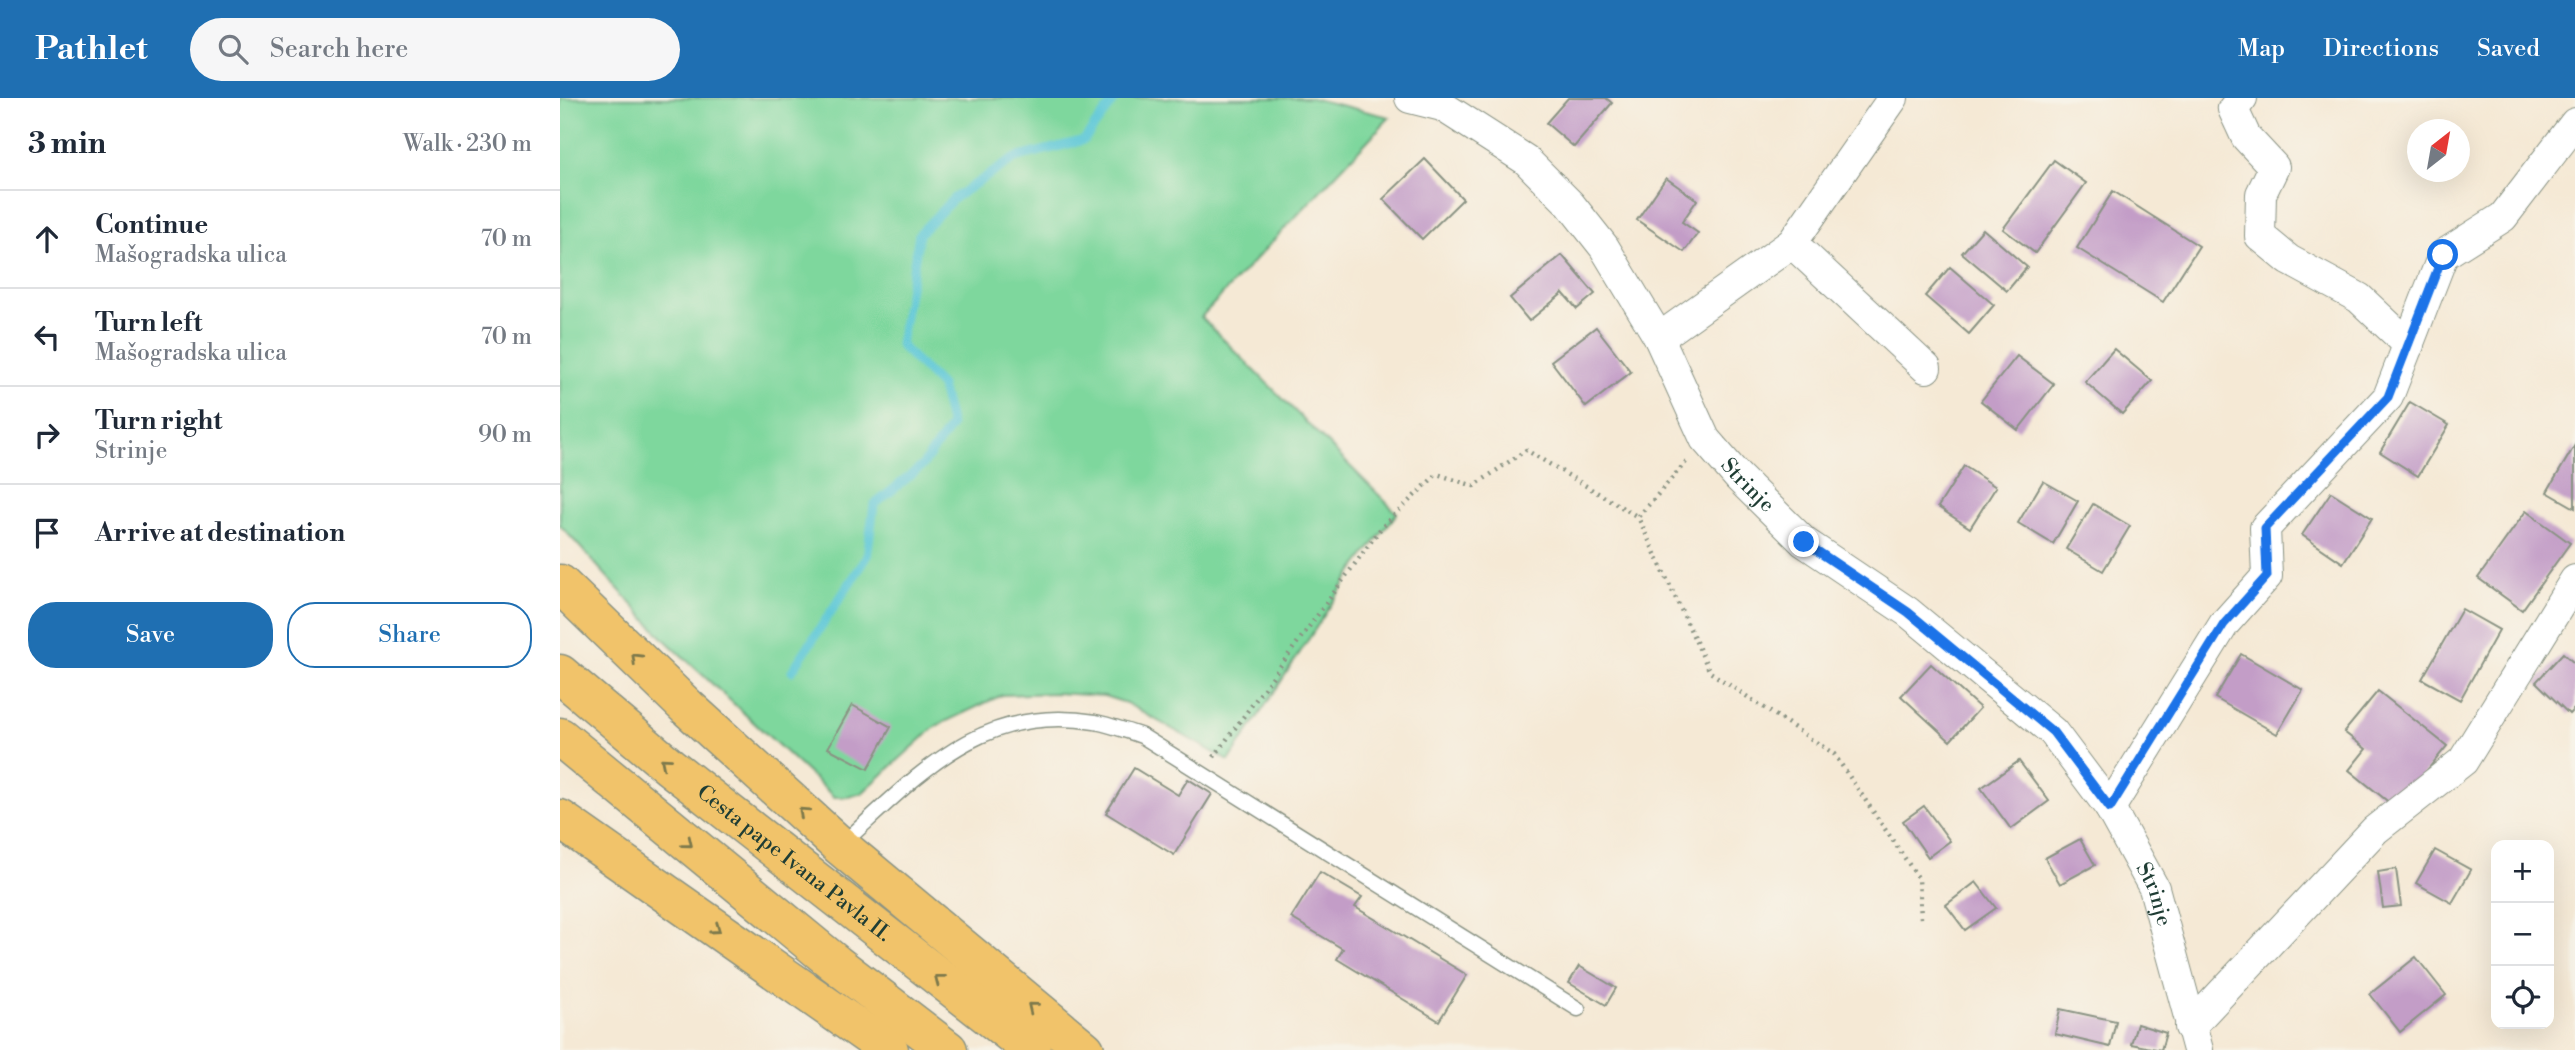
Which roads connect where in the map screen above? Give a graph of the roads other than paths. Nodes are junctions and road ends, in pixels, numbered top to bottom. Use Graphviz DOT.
graph roads {
  1 [pos="1410,98"];
  2 [pos="1893,98"];
  3 [pos="2242,98"];
  4 [pos="1442,102"];
  5 [pos="2575,122"];
  6 [pos="1792,243"];
  7 [pos="1658,338"];
  8 [pos="2409,345"];
  9 [pos="1926,368"];
  10 [pos="2575,580"];
  11 [pos="560,584"];
  12 [pos="560,674"];
  13 [pos="560,737"];
  14 [pos="2110,808"];
  15 [pos="560,820"];
  16 [pos="840,846"];
  17 [pos="1578,1009"];
  18 [pos="2194,1038"];
  19 [pos="889,1050"];
  20 [pos="948,1050"];
  21 [pos="1032,1050"];
  22 [pos="1085,1050"];
  1 -- 4 [label="street, Strinje"];
  2 -- 6 [label="street"];
  3 -- 8 [label="street"];
  4 -- 7 [label="street, Strinje"];
  5 -- 8 [label="street"];
  6 -- 7 [label="street"];
  6 -- 9 [label="street"];
  7 -- 14 [label="street, Strinje"];
  8 -- 14 [label="street"];
  10 -- 18 [label="street"];
  16 -- 11 [label="main road, one-way"];
  21 -- 12 [label="main road, Cesta pape Ivana Pavla II., one-way"];
  13 -- 20 [label="main road, one-way"];
  14 -- 18 [label="street, Strinje"];
  15 -- 19 [label="main road, one-way"];
  16 -- 17 [label="lane"];
  22 -- 16 [label="main road, one-way"];
}
